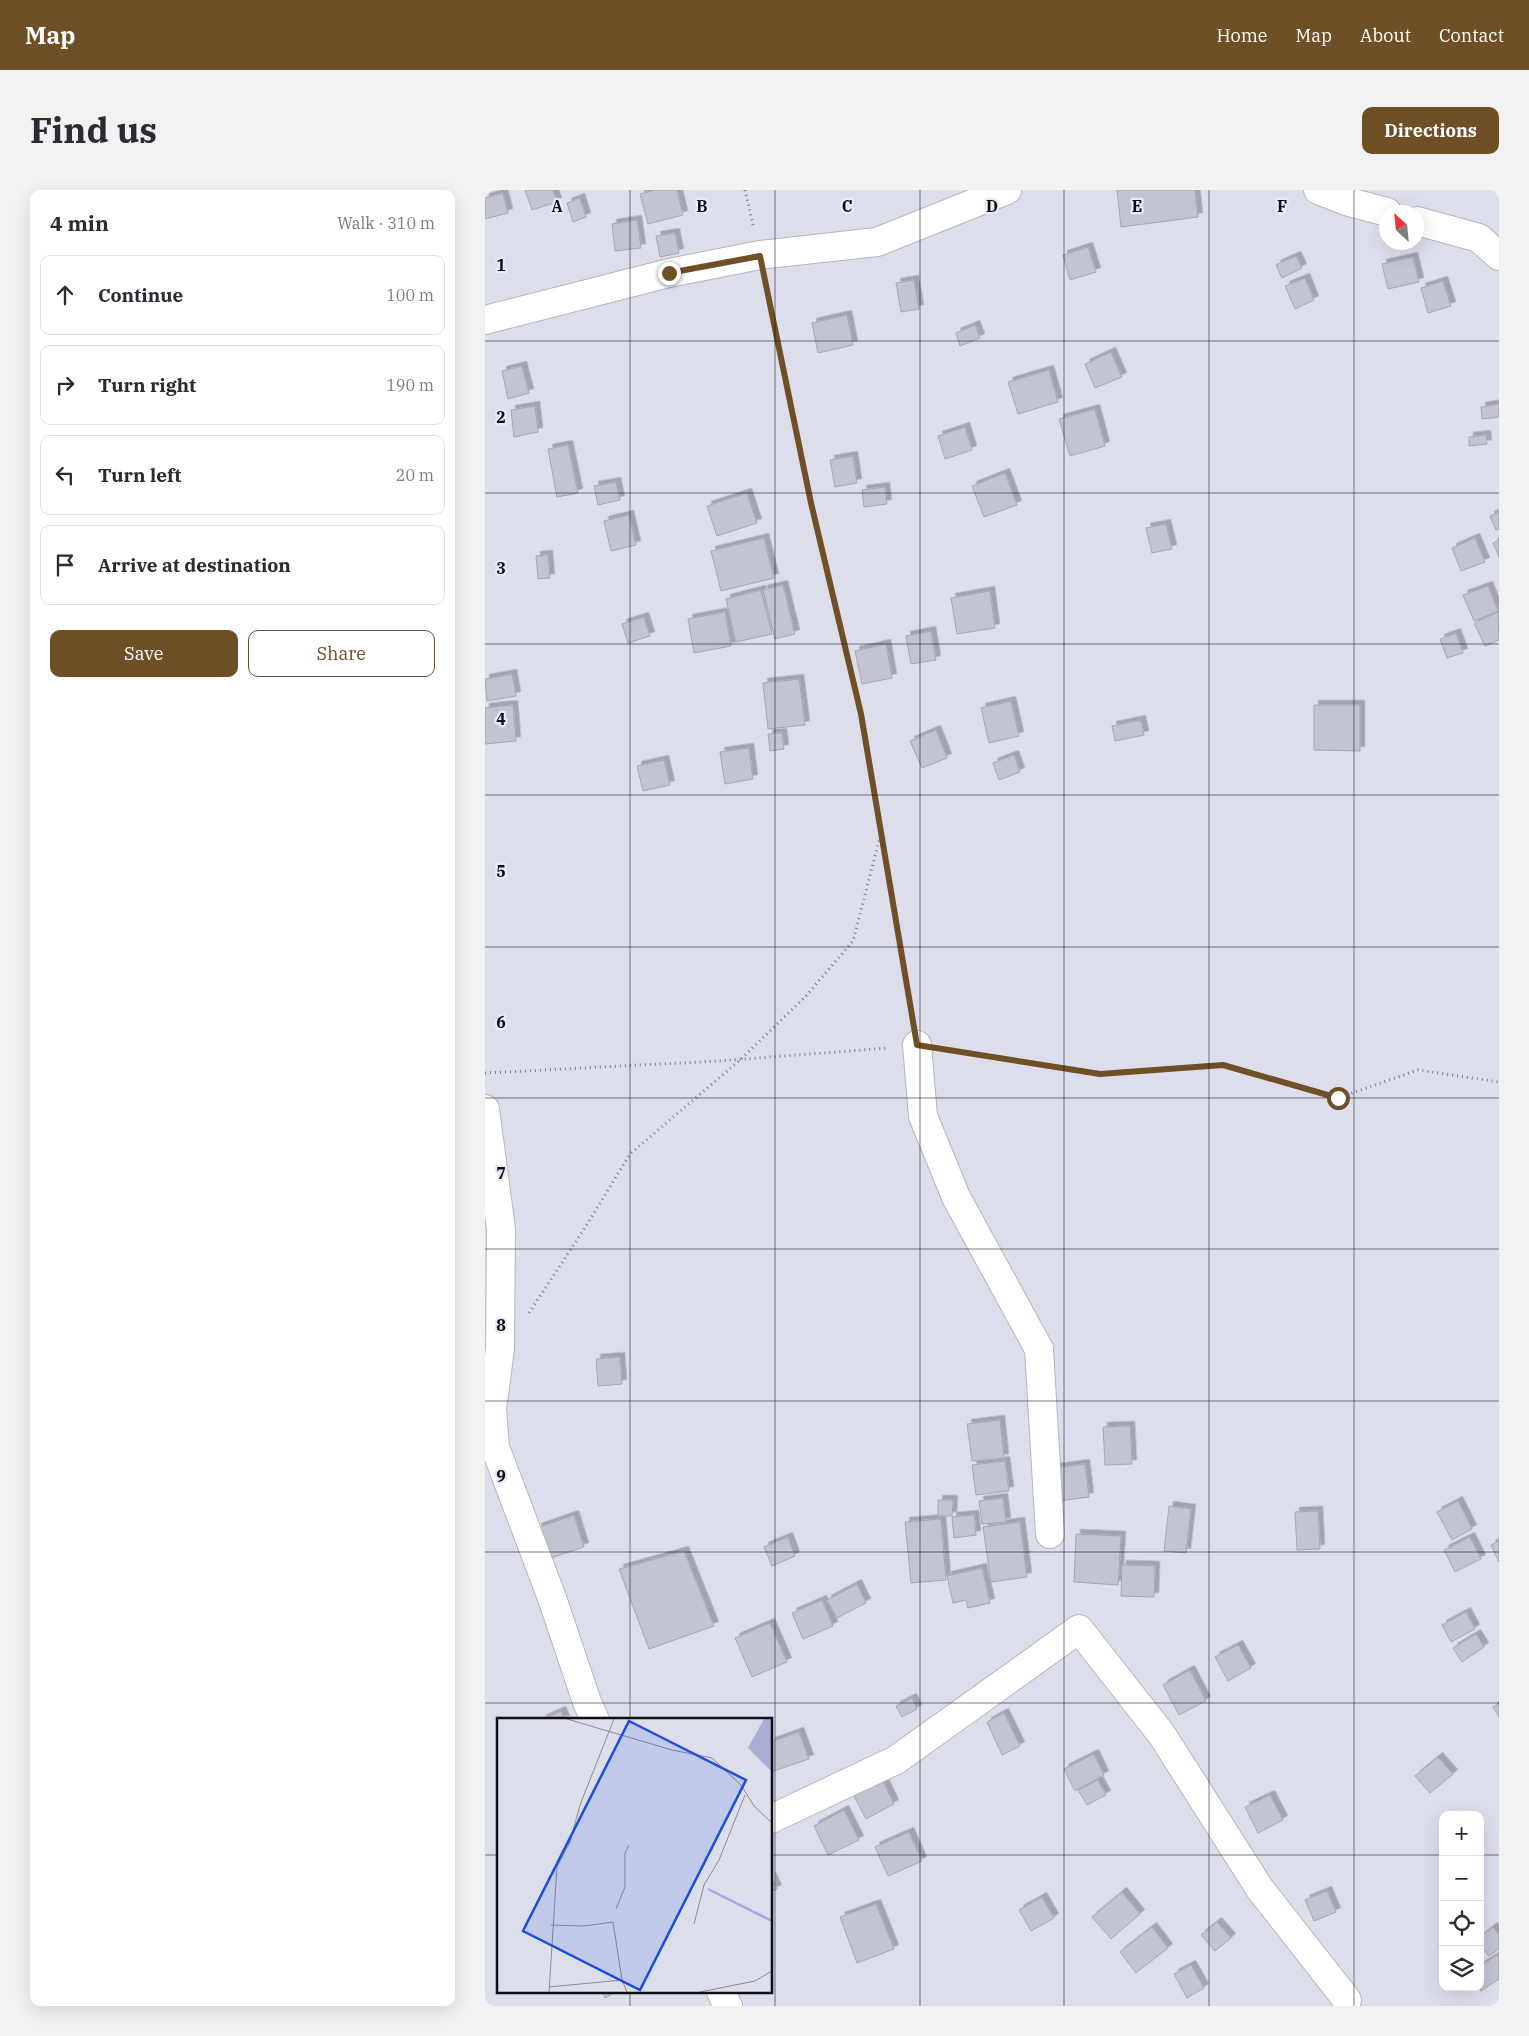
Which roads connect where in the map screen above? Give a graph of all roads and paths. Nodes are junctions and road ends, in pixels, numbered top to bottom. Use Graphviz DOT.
graph roads {
  1 [pos="745,190"];
  2 [pos="1007,190"];
  3 [pos="1318,190"];
  4 [pos="1379,210"];
  5 [pos="1424,223"];
  6 [pos="760,256"];
  7 [pos="1499,256"];
  8 [pos="485,320"];
  9 [pos="881,831"];
  10 [pos="917,1045"];
  11 [pos="740,1060"];
  12 [pos="485,1073"];
  13 [pos="1499,1082"];
  14 [pos="485,1110"];
  15 [pos="526,1318"];
  16 [pos="1050,1534"];
  17 [pos="594,1718"];
  18 [pos="773,1818"];
  19 [pos="722,1994"];
  20 [pos="1344,2004"];
  21 [pos="728,2006"];
  1 -- 6 [label="path"];
  2 -- 6 [label="street"];
  3 -- 4 [label="street"];
  5 -- 7 [label="street"];
  6 -- 8 [label="street"];
  6 -- 9 [label="path"];
  9 -- 10 [label="path"];
  9 -- 11 [label="path"];
  10 -- 11 [label="path"];
  10 -- 13 [label="path"];
  10 -- 16 [label="street"];
  11 -- 12 [label="path"];
  11 -- 15 [label="path"];
  14 -- 17 [label="street"];
  18 -- 20 [label="street"];
  19 -- 21 [label="street"];
}
